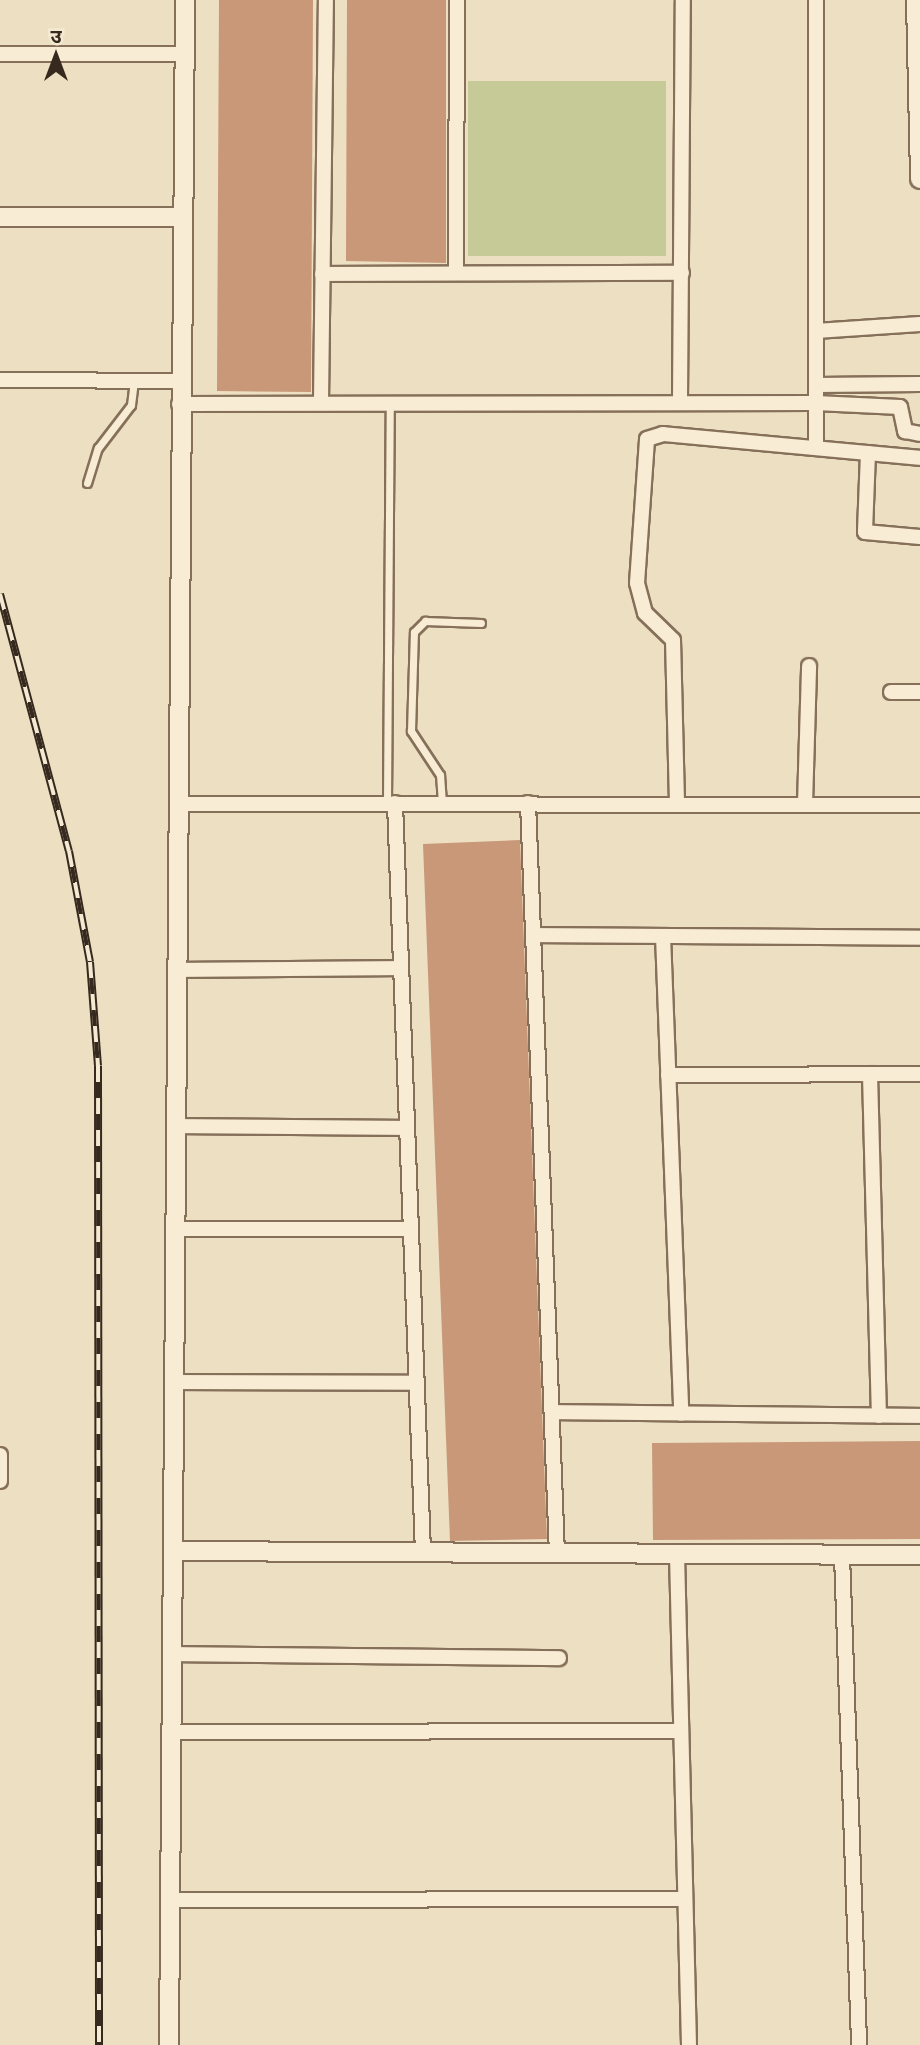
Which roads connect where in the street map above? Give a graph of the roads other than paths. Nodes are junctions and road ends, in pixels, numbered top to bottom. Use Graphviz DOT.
graph roads {
  1 [pos="185,0"];
  2 [pos="326,0"];
  3 [pos="457,0"];
  4 [pos="682,0"];
  5 [pos="816,0"];
  6 [pos="916,0"];
  7 [pos="0,54"];
  8 [pos="184,54"];
  9 [pos="920,179"];
  10 [pos="0,217"];
  11 [pos="183,217"];
  12 [pos="456,271"];
  13 [pos="682,273"];
  14 [pos="322,274"];
  15 [pos="920,324"];
  16 [pos="816,331"];
  17 [pos="0,380"];
  18 [pos="134,381"];
  19 [pos="181,381"];
  20 [pos="816,384"];
  21 [pos="920,384"];
  22 [pos="680,401"];
  23 [pos="321,402"];
  24 [pos="390,402"];
  25 [pos="816,403"];
  26 [pos="180,404"];
  27 [pos="920,434"];
  28 [pos="816,447"];
  29 [pos="868,453"];
  30 [pos="920,458"];
  31 [pos="87,483"];
  32 [pos="920,537"];
  33 [pos="481,623"];
  34 [pos="809,666"];
  35 [pos="891,692"];
  36 [pos="920,692"];
  37 [pos="391,803"];
  38 [pos="442,803"];
  39 [pos="528,803"];
  40 [pos="677,803"];
  41 [pos="177,804"];
  42 [pos="805,804"];
  43 [pos="920,805"];
  44 [pos="533,935"];
  45 [pos="663,936"];
  46 [pos="920,938"];
  47 [pos="401,968"];
  48 [pos="177,970"];
  49 [pos="870,1074"];
  50 [pos="920,1074"];
  51 [pos="668,1075"];
  52 [pos="176,1125"];
  53 [pos="407,1128"];
  54 [pos="175,1228"];
  55 [pos="411,1229"];
  56 [pos="175,1382"];
  57 [pos="416,1383"];
  58 [pos="552,1412"];
  59 [pos="681,1413"];
  60 [pos="879,1416"];
  61 [pos="920,1416"];
  62 [pos="0,1455"];
  63 [pos="0,1480"];
  64 [pos="173,1551"];
  65 [pos="422,1553"];
  66 [pos="557,1553"];
  67 [pos="677,1554"];
  68 [pos="842,1555"];
  69 [pos="920,1555"];
  70 [pos="172,1654"];
  71 [pos="559,1658"];
  72 [pos="681,1731"];
  73 [pos="172,1732"];
  74 [pos="685,1899"];
  75 [pos="170,1900"];
  76 [pos="169,2045"];
  77 [pos="689,2045"];
  78 [pos="859,2045"];
  1 -- 8 [label="street"];
  2 -- 14 [label="street"];
  3 -- 12 [label="street"];
  4 -- 13 [label="street"];
  5 -- 16 [label="street"];
  6 -- 9 [label="street"];
  7 -- 8 [label="street"];
  8 -- 11 [label="street"];
  10 -- 11 [label="street"];
  11 -- 19 [label="street"];
  12 -- 13 [label="street"];
  12 -- 14 [label="street"];
  13 -- 22 [label="street"];
  14 -- 23 [label="street"];
  15 -- 16 [label="street"];
  16 -- 20 [label="street"];
  17 -- 18 [label="street"];
  18 -- 19 [label="street"];
  18 -- 31 [label="lane"];
  19 -- 26 [label="street"];
  20 -- 21 [label="street"];
  20 -- 25 [label="street"];
  22 -- 24 [label="street"];
  22 -- 25 [label="street"];
  23 -- 24 [label="street"];
  23 -- 26 [label="street"];
  24 -- 37 [label="lane"];
  25 -- 27 [label="street"];
  25 -- 28 [label="street"];
  26 -- 41 [label="street"];
  28 -- 29 [label="street"];
  28 -- 40 [label="street"];
  29 -- 30 [label="street"];
  29 -- 32 [label="street"];
  33 -- 38 [label="lane"];
  34 -- 42 [label="street"];
  35 -- 36 [label="street"];
  37 -- 38 [label="street"];
  37 -- 41 [label="street"];
  37 -- 47 [label="street"];
  38 -- 39 [label="street"];
  39 -- 40 [label="street"];
  39 -- 44 [label="street"];
  40 -- 42 [label="street"];
  41 -- 48 [label="street"];
  42 -- 43 [label="street"];
  44 -- 45 [label="street"];
  44 -- 58 [label="street"];
  45 -- 46 [label="street"];
  45 -- 51 [label="street"];
  47 -- 48 [label="street"];
  47 -- 53 [label="street"];
  48 -- 52 [label="street"];
  49 -- 50 [label="street"];
  49 -- 51 [label="street"];
  49 -- 60 [label="street"];
  51 -- 59 [label="street"];
  52 -- 53 [label="street"];
  52 -- 54 [label="street"];
  53 -- 55 [label="street"];
  54 -- 55 [label="street"];
  54 -- 56 [label="street"];
  55 -- 57 [label="street"];
  56 -- 57 [label="street"];
  56 -- 64 [label="street"];
  57 -- 65 [label="street"];
  58 -- 59 [label="street"];
  58 -- 66 [label="street"];
  59 -- 60 [label="street"];
  60 -- 61 [label="street"];
  62 -- 63 [label="street"];
  64 -- 65 [label="street"];
  64 -- 70 [label="street"];
  65 -- 66 [label="street"];
  66 -- 67 [label="street"];
  67 -- 68 [label="street"];
  67 -- 72 [label="street"];
  68 -- 69 [label="street"];
  68 -- 78 [label="street"];
  70 -- 71 [label="street"];
  70 -- 73 [label="street"];
  72 -- 73 [label="street"];
  72 -- 74 [label="street"];
  73 -- 75 [label="street"];
  74 -- 75 [label="street"];
  74 -- 77 [label="street"];
  75 -- 76 [label="street"];
}
